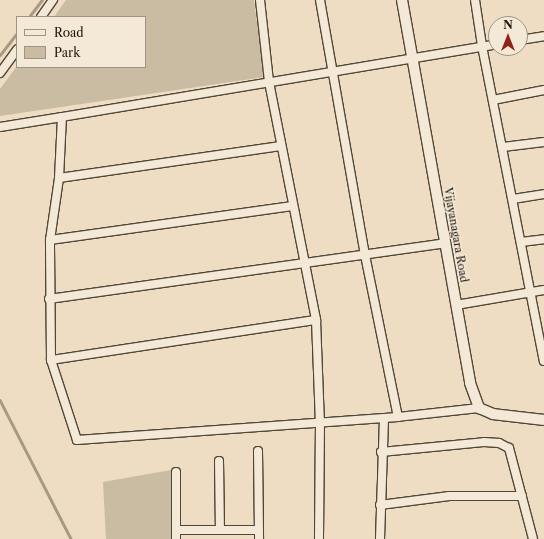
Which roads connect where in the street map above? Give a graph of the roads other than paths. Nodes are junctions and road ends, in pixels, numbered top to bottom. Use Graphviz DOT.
graph roads {
  1 [pos="54,0"];
  2 [pos="260,0"];
  3 [pos="320,0"];
  4 [pos="402,0"];
  5 [pos="475,0"];
  6 [pos="42,16"];
  7 [pos="544,36"];
  8 [pos="528,39"];
  9 [pos="488,45"];
  10 [pos="482,46"];
  11 [pos="16,51"];
  12 [pos="412,58"];
  13 [pos="332,72"];
  14 [pos="0,73"];
  15 [pos="269,82"];
  16 [pos="544,90"];
  17 [pos="493,100"];
  18 [pos="62,117"];
  19 [pos="0,127"];
  20 [pos="544,142"];
  21 [pos="281,146"];
  22 [pos="502,147"];
  23 [pos="59,178"];
  24 [pos="544,194"];
  25 [pos="513,199"];
  26 [pos="291,206"];
  27 [pos="544,238"];
  28 [pos="50,240"];
  29 [pos="521,242"];
  30 [pos="445,243"];
  31 [pos="365,255"];
  32 [pos="304,262"];
  33 [pos="544,290"];
  34 [pos="531,292"];
  35 [pos="49,299"];
  36 [pos="456,305"];
  37 [pos="316,320"];
  38 [pos="51,360"];
  39 [pos="544,361"];
  40 [pos="479,408"];
  41 [pos="398,417"];
  42 [pos="384,418"];
  43 [pos="544,420"];
  44 [pos="320,422"];
  45 [pos="258,451"];
  46 [pos="382,452"];
  47 [pos="219,461"];
  48 [pos="176,472"];
  49 [pos="522,496"];
  50 [pos="380,505"];
  51 [pos="176,530"];
  52 [pos="220,530"];
  53 [pos="259,530"];
  54 [pos="176,539"];
  55 [pos="259,539"];
  56 [pos="319,539"];
  57 [pos="380,539"];
  58 [pos="533,539"];
  1 -- 6 [label="street"];
  2 -- 15 [label="street"];
  3 -- 13 [label="street"];
  4 -- 12 [label="street, Vijayanagara Road"];
  5 -- 10 [label="street"];
  7 -- 8 [label="street"];
  9 -- 10 [label="street"];
  10 -- 12 [label="street"];
  10 -- 17 [label="street"];
  11 -- 14 [label="street"];
  12 -- 13 [label="street"];
  12 -- 30 [label="street, Vijayanagara Road"];
  13 -- 15 [label="street"];
  13 -- 31 [label="street"];
  15 -- 18 [label="street"];
  15 -- 21 [label="street"];
  16 -- 17 [label="street"];
  17 -- 22 [label="street"];
  18 -- 19 [label="street"];
  18 -- 23 [label="street"];
  20 -- 22 [label="street"];
  21 -- 23 [label="street"];
  21 -- 26 [label="street"];
  22 -- 25 [label="street"];
  23 -- 28 [label="street"];
  24 -- 25 [label="street"];
  25 -- 29 [label="street"];
  26 -- 28 [label="street"];
  26 -- 32 [label="street"];
  27 -- 29 [label="street"];
  28 -- 35 [label="street"];
  29 -- 34 [label="street"];
  30 -- 31 [label="street"];
  30 -- 36 [label="street, Vijayanagara Road"];
  31 -- 32 [label="street"];
  31 -- 41 [label="street"];
  32 -- 35 [label="street"];
  32 -- 37 [label="street"];
  33 -- 34 [label="street"];
  34 -- 36 [label="street"];
  34 -- 39 [label="street"];
  35 -- 38 [label="street"];
  36 -- 40 [label="street, Vijayanagara Road"];
  37 -- 38 [label="street"];
  37 -- 44 [label="street"];
  38 -- 44 [label="street"];
  40 -- 41 [label="street"];
  40 -- 43 [label="street"];
  41 -- 42 [label="street"];
  42 -- 44 [label="street"];
  42 -- 46 [label="street"];
  44 -- 56 [label="street"];
  45 -- 53 [label="street"];
  46 -- 49 [label="street"];
  46 -- 50 [label="street"];
  47 -- 52 [label="street"];
  48 -- 51 [label="street"];
  49 -- 50 [label="street"];
  49 -- 58 [label="street"];
  50 -- 57 [label="street"];
  51 -- 52 [label="street"];
  51 -- 54 [label="street"];
  52 -- 53 [label="street"];
  53 -- 55 [label="street"];
}
